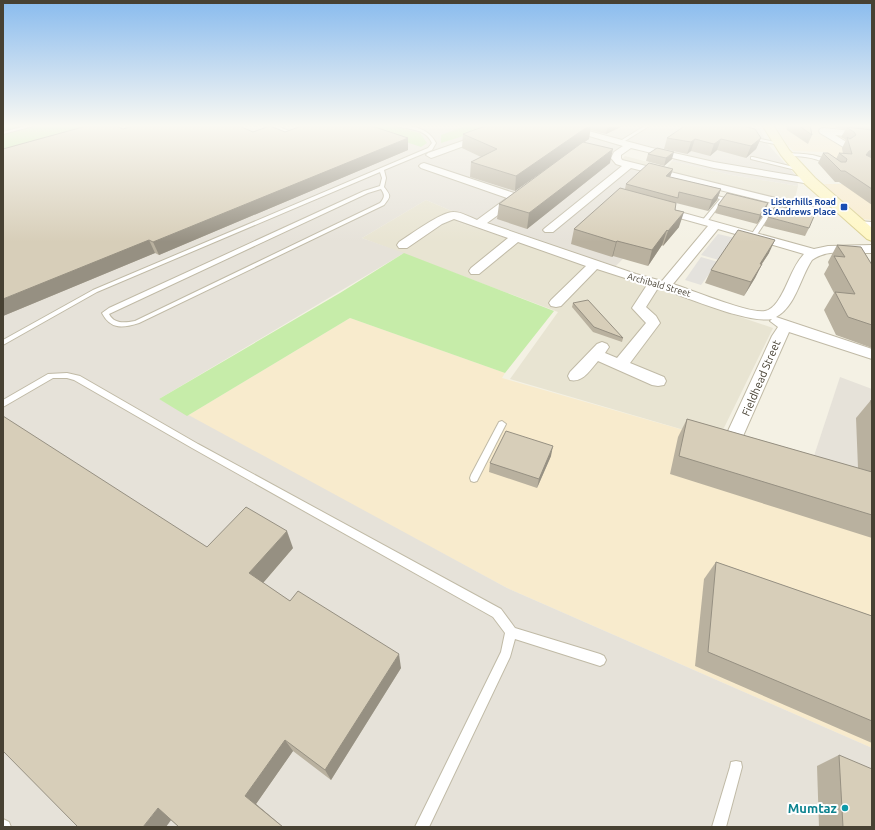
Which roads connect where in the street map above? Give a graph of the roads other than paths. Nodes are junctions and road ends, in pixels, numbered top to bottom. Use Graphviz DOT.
graph roads {
  1 [pos="394,164"];
  2 [pos="622,164"];
  3 [pos="707,164"];
  4 [pos="775,164"];
  5 [pos="795,164"];
  6 [pos="829,164"];
  7 [pos="424,166"];
  8 [pos="627,166"];
  9 [pos="834,168"];
  10 [pos="381,169"];
  11 [pos="800,170"];
  12 [pos="810,182"];
  13 [pos="382,187"];
  14 [pos="706,193"];
  15 [pos="654,208"];
  16 [pos="771,210"];
  17 [pos="812,210"];
  18 [pos="709,223"];
  19 [pos="479,224"];
  20 [pos="857,224"];
  21 [pos="872,225"];
  22 [pos="549,230"];
  23 [pos="754,235"];
  24 [pos="872,236"];
  25 [pos="517,237"];
  26 [pos="403,245"];
  27 [pos="872,249"];
  28 [pos="813,253"];
  29 [pos="595,264"];
  30 [pos="475,271"];
  31 [pos="660,284"];
  32 [pos="556,303"];
  33 [pos="769,315"];
  34 [pos="786,326"];
  35 [pos="3,343"];
  36 [pos="872,354"];
  37 [pos="620,365"];
  38 [pos="576,376"];
  39 [pos="658,381"];
  40 [pos="3,404"];
  41 [pos="502,424"];
  42 [pos="738,431"];
  43 [pos="474,478"];
  44 [pos="511,632"];
  45 [pos="600,660"];
  46 [pos="736,767"];
  47 [pos="422,827"];
  48 [pos="719,827"];
  1 -- 10 [label="lane"];
  2 -- 8 [label="street"];
  3 -- 12 [label="street"];
  4 -- 11 [label="lane"];
  5 -- 11 [label="street"];
  6 -- 9 [label="lane"];
  7 -- 19 [label="street"];
  8 -- 17 [label="street"];
  8 -- 22 [label="street"];
  10 -- 13 [label="lane"];
  10 -- 35 [label="lane"];
  11 -- 12 [label="street"];
  12 -- 20 [label="street"];
  13 -- 13 [label="lane"];
  14 -- 18 [label="lane"];
  15 -- 18 [label="street"];
  16 -- 23 [label="lane"];
  18 -- 23 [label="street"];
  18 -- 31 [label="street"];
  19 -- 25 [label="street, Archibald Street"];
  19 -- 26 [label="street, Archibald Street"];
  20 -- 21 [label="street"];
  20 -- 24 [label="street"];
  23 -- 28 [label="street"];
  25 -- 29 [label="street, Archibald Street"];
  25 -- 30 [label="street"];
  27 -- 28 [label="street"];
  28 -- 33 [label="street"];
  29 -- 31 [label="street, Archibald Street"];
  29 -- 32 [label="street"];
  31 -- 33 [label="street, Archibald Street"];
  31 -- 37 [label="street"];
  33 -- 34 [label="street, Archibald Street"];
  34 -- 36 [label="street, Archibald Street"];
  34 -- 42 [label="street, Fieldhead Street"];
  37 -- 38 [label="street"];
  37 -- 39 [label="street"];
  40 -- 44 [label="lane"];
  41 -- 43 [label="lane"];
  44 -- 45 [label="lane"];
  44 -- 47 [label="lane"];
  46 -- 48 [label="lane"];
}
